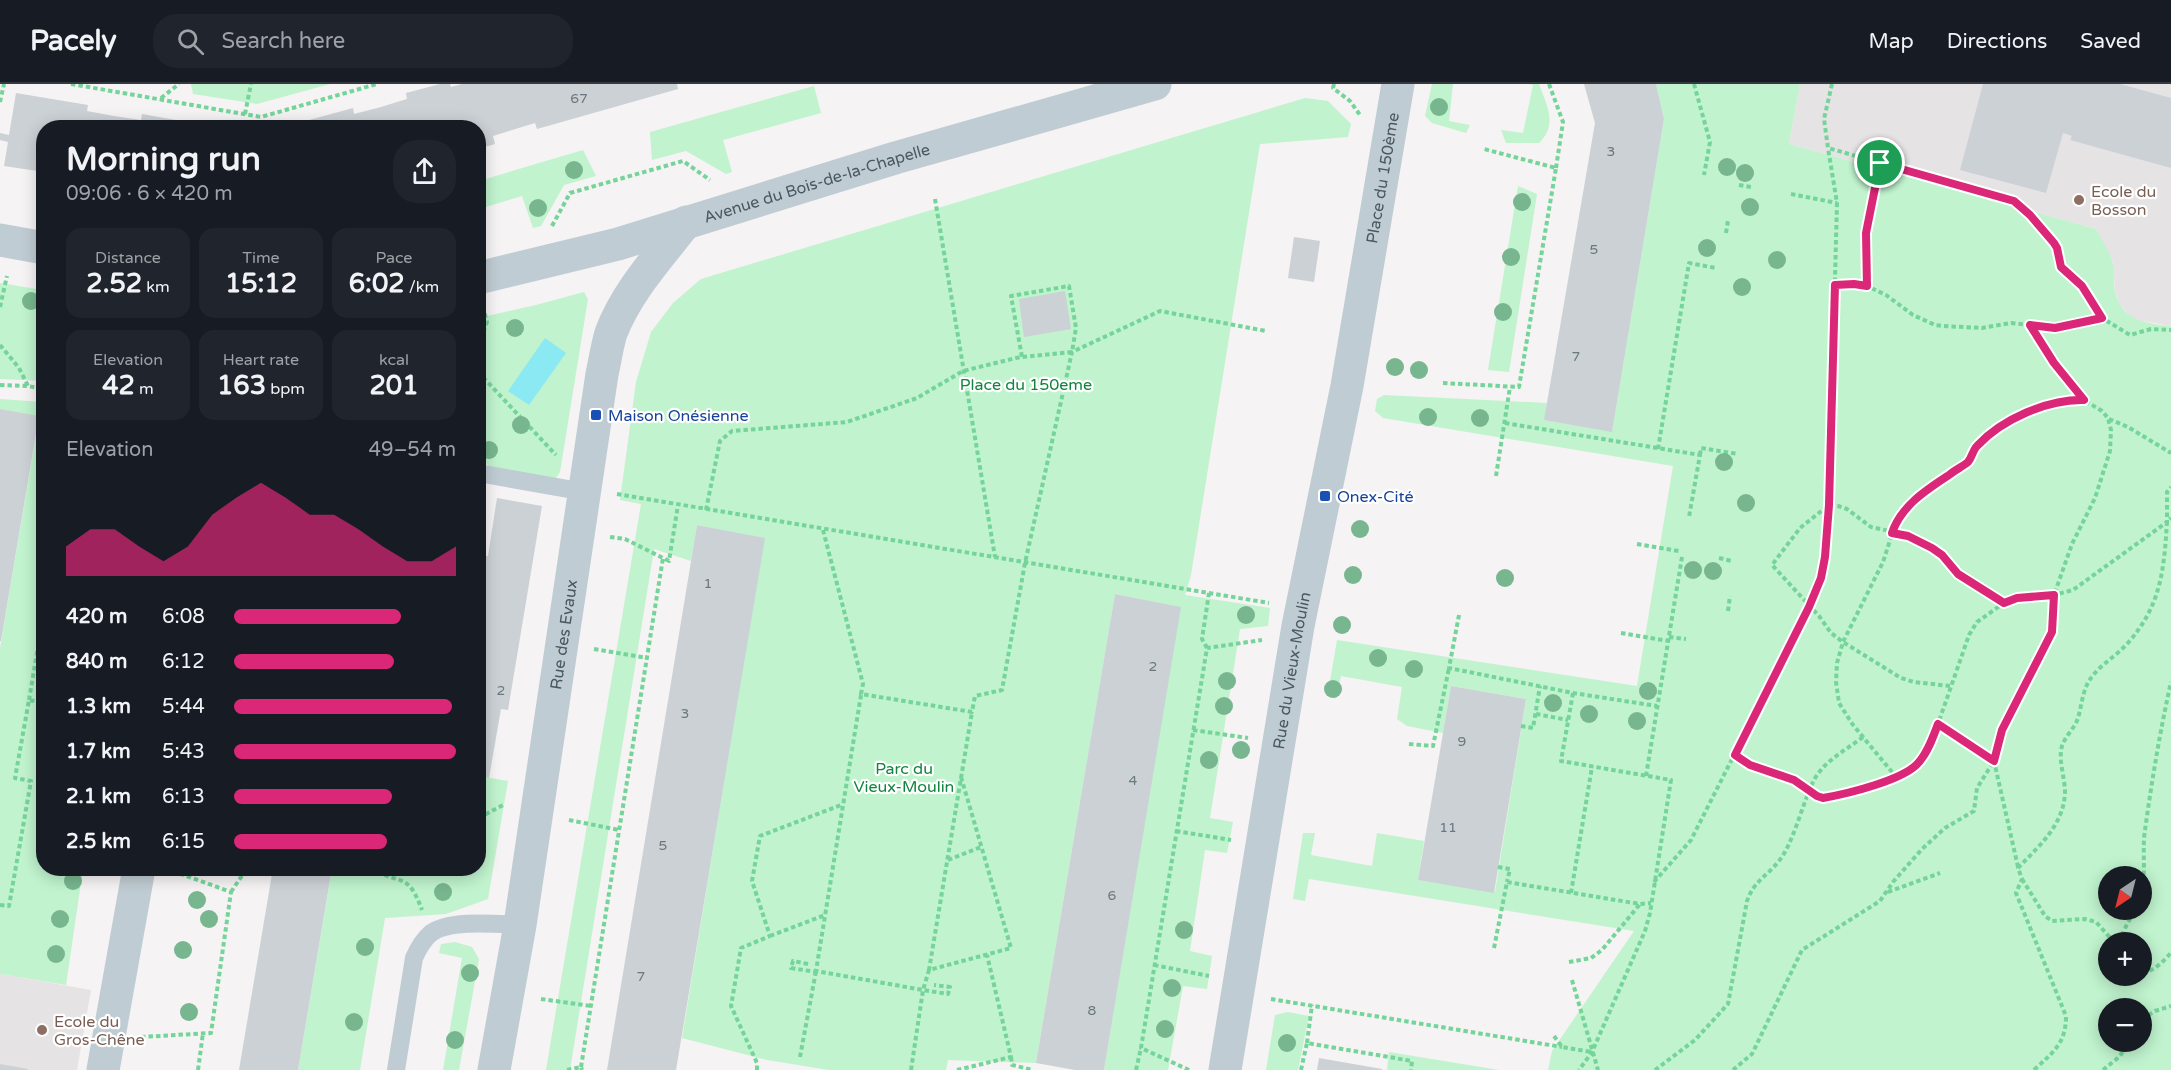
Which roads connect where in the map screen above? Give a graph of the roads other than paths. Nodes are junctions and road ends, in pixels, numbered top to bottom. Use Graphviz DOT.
graph roads {
  1 [pos="1155,84"];
  2 [pos="1398,84"];
  3 [pos="686,222"];
  4 [pos="0,240"];
  5 [pos="36,247"];
  6 [pos="1366,272"];
  7 [pos="486,276"];
  8 [pos="486,474"];
  9 [pos="598,493"];
  10 [pos="138,876"];
  11 [pos="520,925"];
  12 [pos="103,1070"];
  13 [pos="396,1070"];
  14 [pos="494,1070"];
  15 [pos="1225,1070"];
  1 -- 3 [label="street, Avenue du Bois-de-la-Chapelle"];
  2 -- 6 [label="street, Place du 150ème"];
  3 -- 7 [label="street, Avenue du Bois-de-la-Chapelle"];
  3 -- 9 [label="street, Rue des Evaux"];
  4 -- 5 [label="street"];
  6 -- 15 [label="street, Rue du Vieux-Moulin"];
  8 -- 9 [label="lane"];
  9 -- 11 [label="street, Rue des Evaux"];
  10 -- 12 [label="street"];
  11 -- 13 [label="lane"];
  11 -- 14 [label="street, Rue des Evaux"];
}
